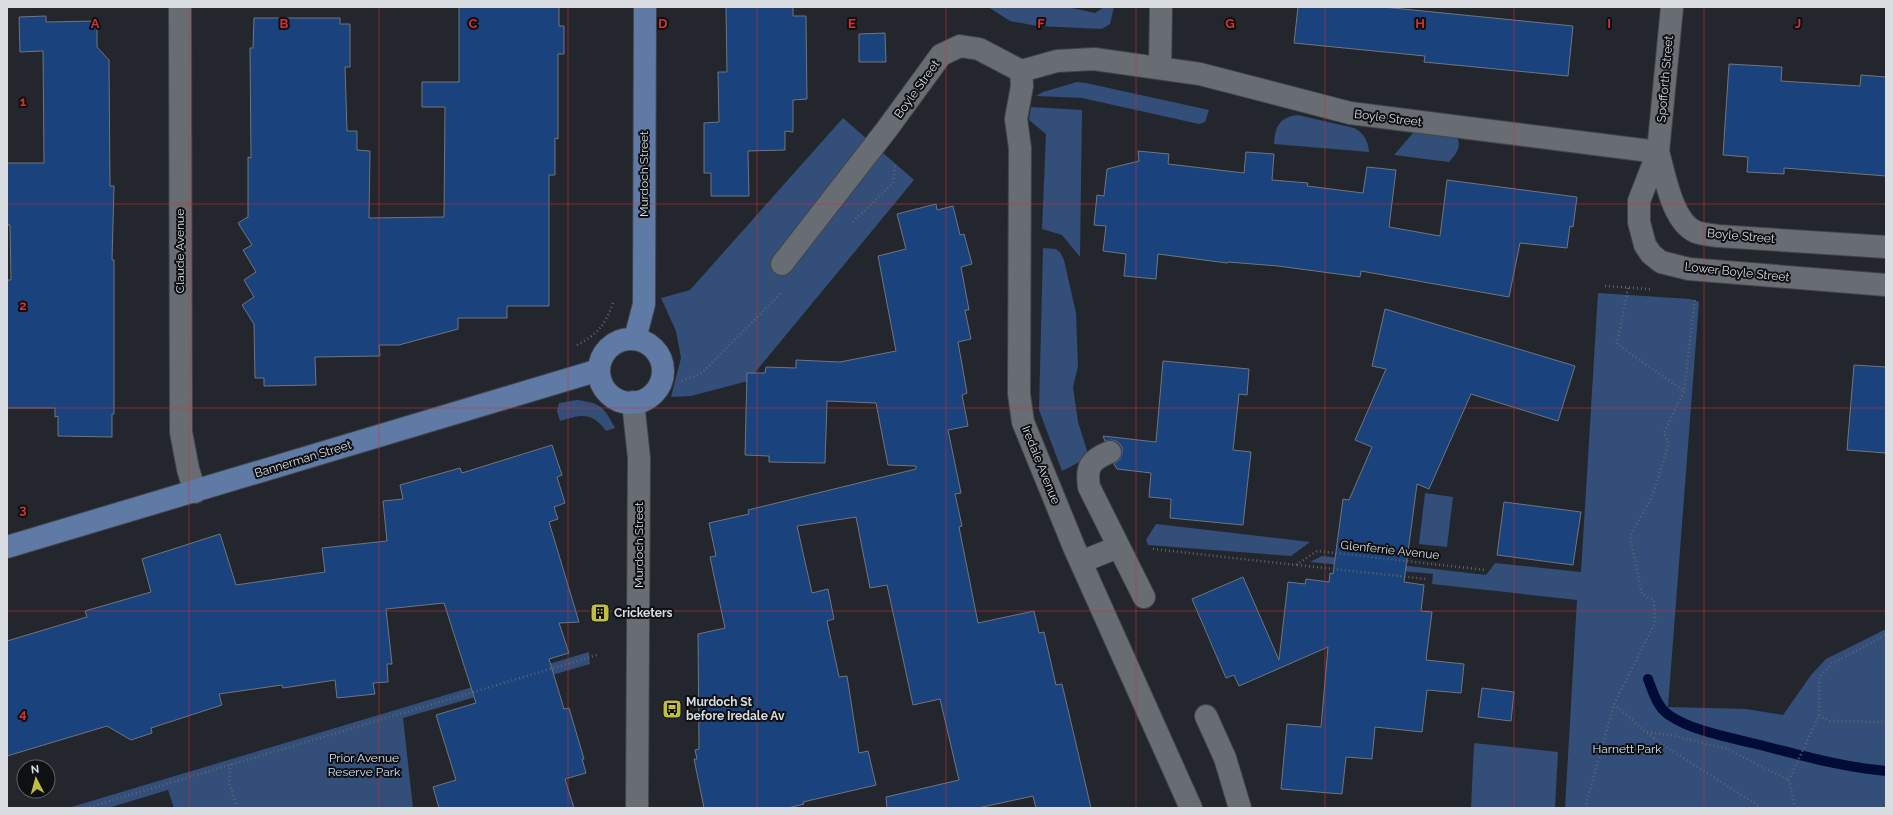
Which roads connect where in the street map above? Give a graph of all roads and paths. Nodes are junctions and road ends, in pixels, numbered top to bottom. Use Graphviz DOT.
graph roads {
  1 [pos="180,7"];
  2 [pos="645,7"];
  3 [pos="1161,7"];
  4 [pos="1672,7"];
  5 [pos="1160,68"];
  6 [pos="1021,71"];
  7 [pos="1658,152"];
  8 [pos="1886,247"];
  9 [pos="782,264"];
  10 [pos="1886,285"];
  11 [pos="1605,286"];
  12 [pos="1696,292"];
  13 [pos="614,299"];
  14 [pos="636,339"];
  15 [pos="576,345"];
  16 [pos="599,370"];
  17 [pos="1684,391"];
  18 [pos="633,402"];
  19 [pos="1110,452"];
  20 [pos="195,492"];
  21 [pos="7,547"];
  22 [pos="1118,547"];
  23 [pos="1149,549"];
  24 [pos="1081,562"];
  25 [pos="1296,565"];
  26 [pos="1486,570"];
  27 [pos="1426,579"];
  28 [pos="1144,597"];
  29 [pos="1886,635"];
  30 [pos="597,655"];
  31 [pos="1614,704"];
  32 [pos="1819,715"];
  33 [pos="1206,716"];
  34 [pos="1886,722"];
  35 [pos="1646,732"];
  36 [pos="231,764"];
  37 [pos="1789,780"];
  38 [pos="86,808"];
  39 [pos="237,808"];
  40 [pos="637,808"];
  41 [pos="1191,808"];
  42 [pos="1240,808"];
  43 [pos="1585,808"];
  44 [pos="1762,808"];
  45 [pos="1795,808"];
  1 -- 20 [label="street, Claude Avenue"];
  2 -- 14 [label="main road, Murdoch Street"];
  3 -- 5 [label="street"];
  4 -- 7 [label="street, Spofforth Street"];
  5 -- 6 [label="street, Boyle Street"];
  5 -- 7 [label="street, Boyle Street"];
  6 -- 9 [label="street, Boyle Street"];
  6 -- 24 [label="street, Iredale Avenue"];
  7 -- 8 [label="street, Boyle Street"];
  7 -- 10 [label="street, Lower Boyle Street"];
  11 -- 17 [label="path"];
  12 -- 17 [label="path"];
  13 -- 15 [label="path"];
  14 -- 16 [label="main road"];
  14 -- 18 [label="main road"];
  16 -- 18 [label="main road"];
  16 -- 20 [label="main road, Bannerman Street"];
  17 -- 31 [label="path"];
  18 -- 40 [label="street, Murdoch Street"];
  19 -- 22 [label="street"];
  20 -- 21 [label="main road, Bannerman Street"];
  22 -- 24 [label="street"];
  22 -- 28 [label="street"];
  23 -- 25 [label="path, Glenferrie Avenue"];
  24 -- 41 [label="street, Iredale Avenue"];
  25 -- 26 [label="path, Glenferrie Avenue"];
  25 -- 27 [label="path, Glenferrie Avenue"];
  29 -- 32 [label="path"];
  30 -- 36 [label="path"];
  31 -- 35 [label="path"];
  31 -- 43 [label="path"];
  32 -- 34 [label="path"];
  32 -- 37 [label="path"];
  33 -- 42 [label="street"];
  35 -- 37 [label="path"];
  35 -- 44 [label="path"];
  36 -- 38 [label="path"];
  36 -- 39 [label="path"];
  37 -- 45 [label="path"];
}
